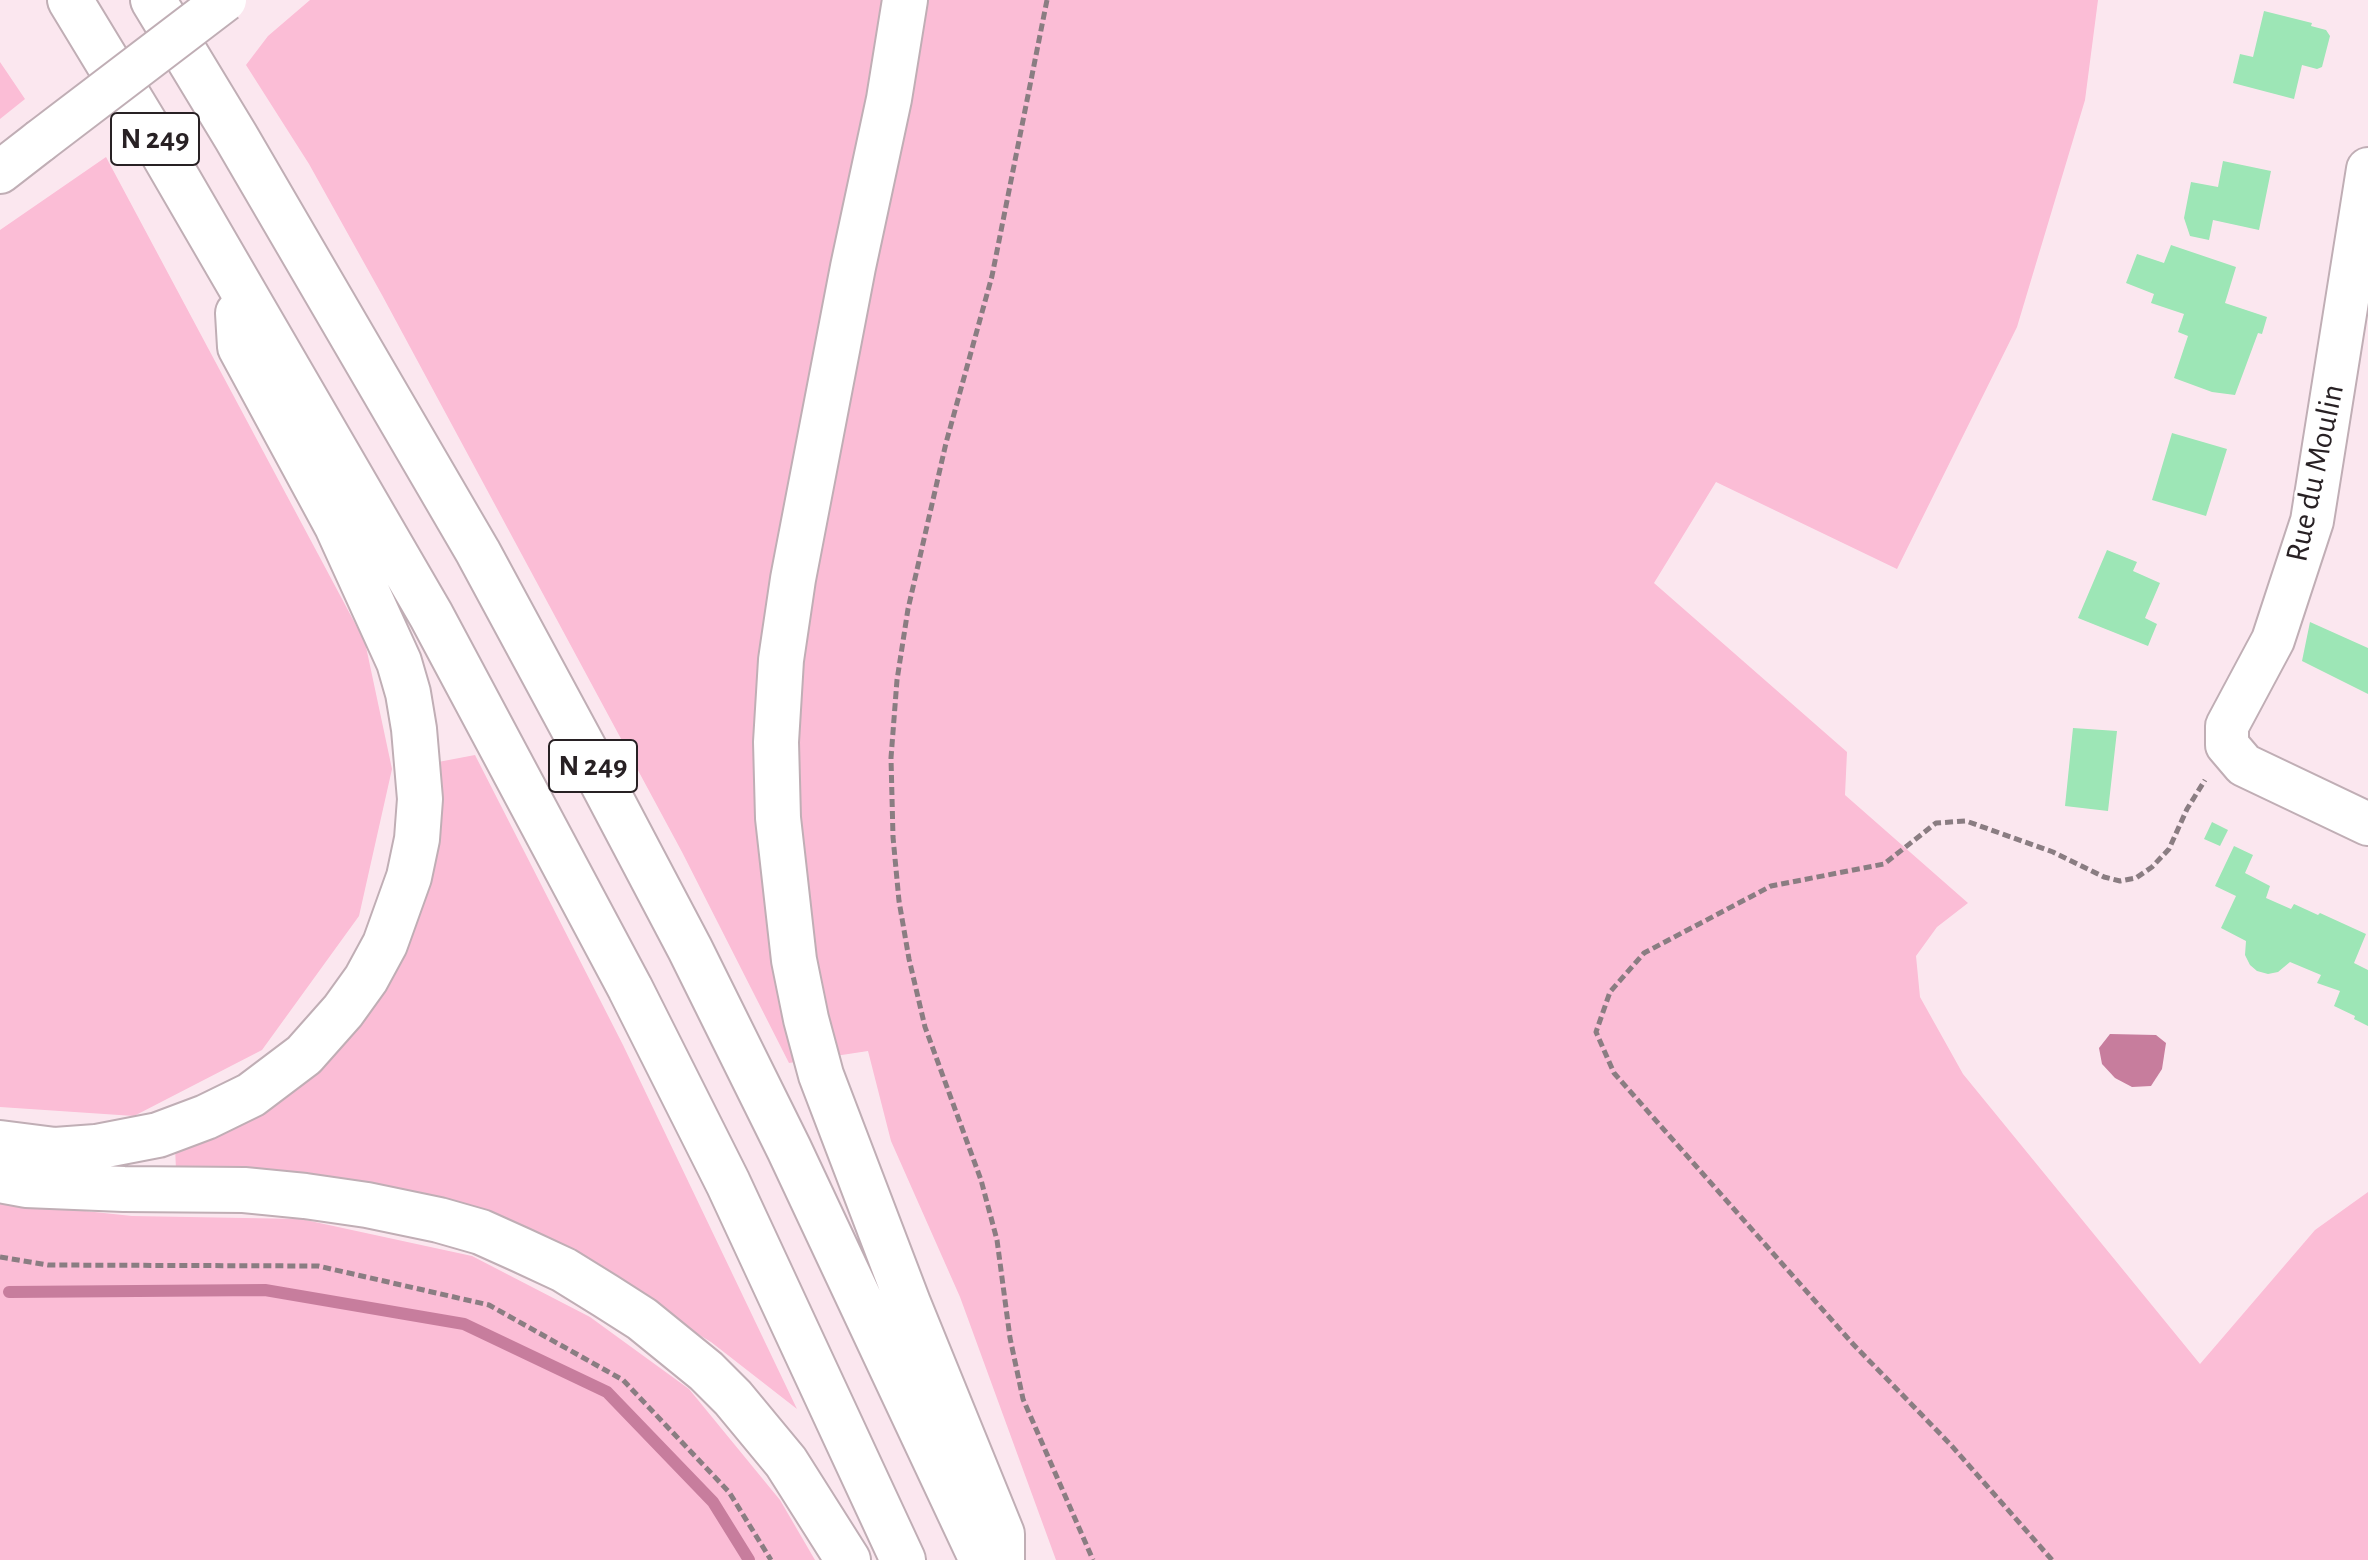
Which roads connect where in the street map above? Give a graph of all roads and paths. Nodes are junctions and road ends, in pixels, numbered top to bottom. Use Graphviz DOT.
graph roads {
  1 [pos="70,0"];
  2 [pos="153,0"];
  3 [pos="225,0"];
  4 [pos="905,0"];
  5 [pos="1047,0"];
  6 [pos="2368,169"];
  7 [pos="0,172"];
  8 [pos="236,280"];
  9 [pos="2227,745"];
  10 [pos="2368,824"];
  11 [pos="0,1143"];
  12 [pos="0,1180"];
  13 [pos="0,1257"];
  14 [pos="771,1560"];
  15 [pos="848,1560"];
  16 [pos="903,1560"];
  17 [pos="982,1560"];
  18 [pos="1002,1560"];
  19 [pos="1093,1560"];
  20 [pos="2052,1560"];
  1 -- 8 [label="highway, N 249"];
  2 -- 17 [label="highway, N 249"];
  3 -- 7 [label="street, bridge"];
  4 -- 18 [label="highway"];
  5 -- 19 [label="path"];
  6 -- 9 [label="street, Rue du Moulin"];
  8 -- 11 [label="highway"];
  8 -- 16 [label="highway, N 249"];
  9 -- 10 [label="street"];
  9 -- 20 [label="path"];
  12 -- 15 [label="highway"];
  13 -- 14 [label="path"];
}
